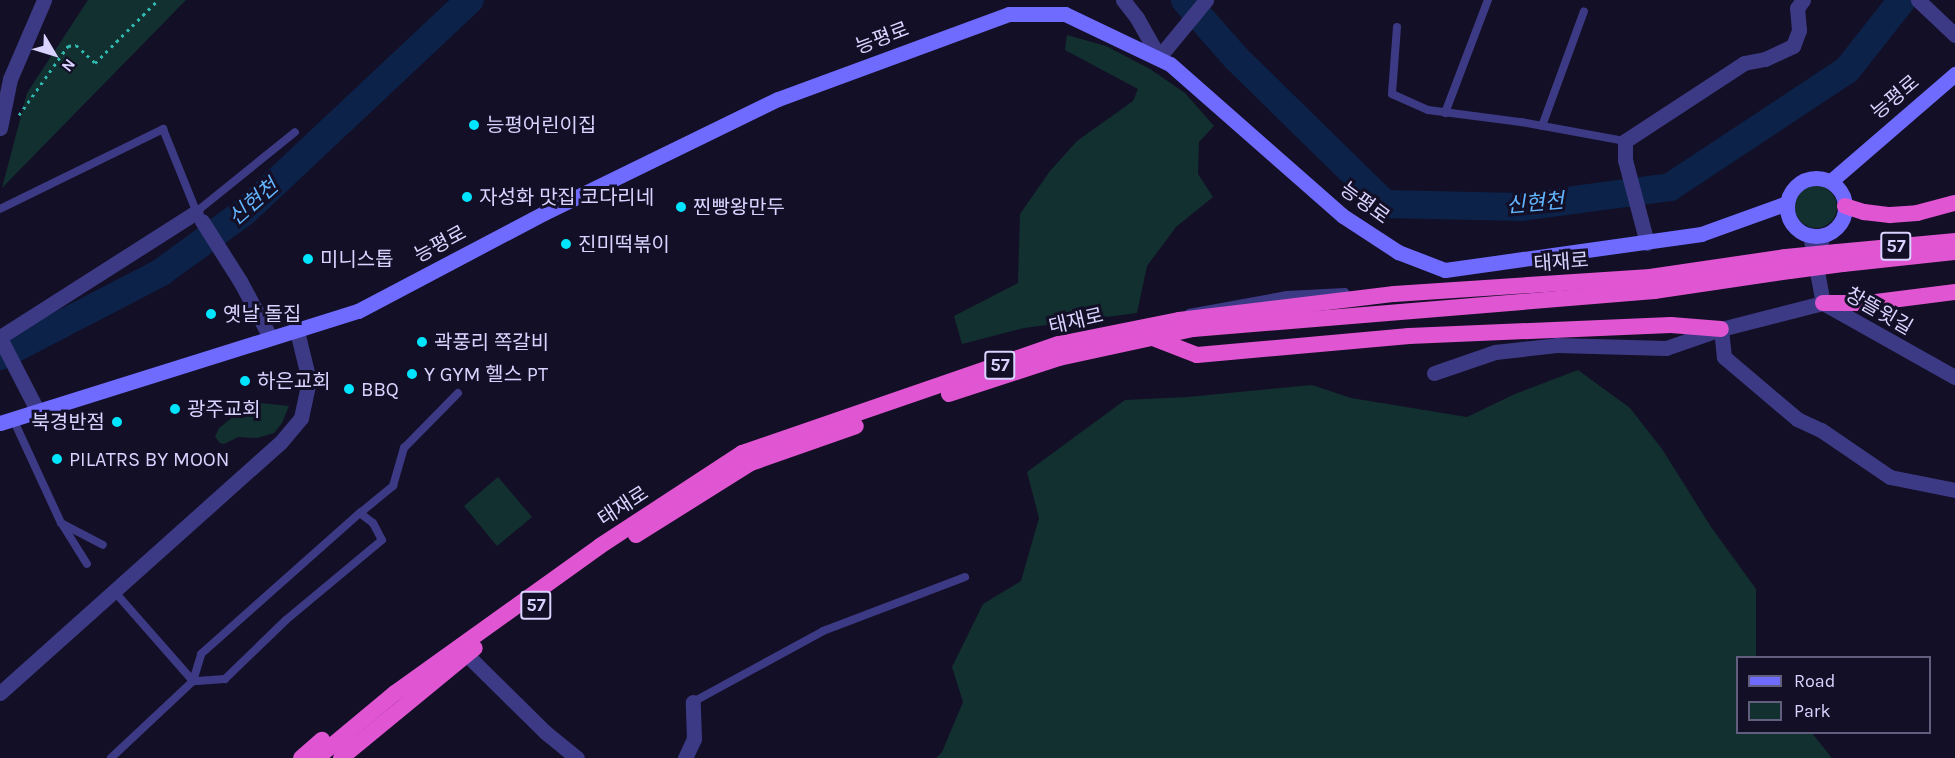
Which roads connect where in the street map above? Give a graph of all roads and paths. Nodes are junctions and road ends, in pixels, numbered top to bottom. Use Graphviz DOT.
graph roads {
  1 [pos="44,0"];
  2 [pos="158,0"];
  3 [pos="1123,0"];
  4 [pos="1206,0"];
  5 [pos="1488,0"];
  6 [pos="1803,0"];
  7 [pos="1918,0"];
  8 [pos="1584,11"];
  9 [pos="1397,27"];
  10 [pos="1955,35"];
  11 [pos="1159,57"];
  12 [pos="1955,74"];
  13 [pos="1445,113"];
  14 [pos="15,121"];
  15 [pos="1542,126"];
  16 [pos="0,128"];
  17 [pos="295,132"];
  18 [pos="1625,141"];
  19 [pos="1839,192"];
  20 [pos="1955,203"];
  21 [pos="0,209"];
  22 [pos="1787,209"];
  23 [pos="199,216"];
  24 [pos="1817,235"];
  25 [pos="1955,241"];
  26 [pos="1647,243"];
  27 [pos="1955,252"];
  28 [pos="1840,258"];
  29 [pos="1788,264"];
  30 [pos="1955,292"];
  31 [pos="1823,303"];
  32 [pos="1721,328"];
  33 [pos="297,331"];
  34 [pos="1151,332"];
  35 [pos="270,337"];
  36 [pos="1,339"];
  37 [pos="1434,373"];
  38 [pos="1955,377"];
  39 [pos="458,393"];
  40 [pos="37,410"];
  41 [pos="6,421"];
  42 [pos="1955,490"];
  43 [pos="360,513"];
  44 [pos="61,523"];
  45 [pos="103,546"];
  46 [pos="87,564"];
  47 [pos="965,577"];
  48 [pos="114,591"];
  49 [pos="467,655"];
  50 [pos="193,681"];
  51 [pos="0,693"];
  52 [pos="400,699"];
  53 [pos="693,702"];
  54 [pos="111,758"];
  55 [pos="301,758"];
  56 [pos="317,758"];
  57 [pos="341,758"];
  58 [pos="354,758"];
  59 [pos="577,758"];
  60 [pos="685,758"];
  1 -- 16 [label="street"];
  2 -- 14 [label="path"];
  3 -- 11 [label="street"];
  4 -- 11 [label="street"];
  5 -- 13 [label="lane"];
  6 -- 18 [label="street"];
  7 -- 10 [label="street"];
  8 -- 15 [label="lane"];
  9 -- 13 [label="lane"];
  11 -- 26 [label="main road, 능평로"];
  11 -- 33 [label="main road, 능평로"];
  12 -- 19 [label="main road, 능평로"];
  13 -- 15 [label="lane"];
  15 -- 18 [label="lane"];
  17 -- 23 [label="lane"];
  18 -- 26 [label="street"];
  19 -- 20 [label="highway"];
  19 -- 22 [label="main road"];
  19 -- 24 [label="main road"];
  21 -- 23 [label="lane"];
  22 -- 24 [label="main road"];
  22 -- 26 [label="main road, 능평로"];
  23 -- 35 [label="street"];
  23 -- 36 [label="street"];
  24 -- 31 [label="street, 창뜰윗길"];
  25 -- 28 [label="highway, 57"];
  27 -- 28 [label="highway, 57"];
  28 -- 29 [label="highway, 57, bridge"];
  29 -- 34 [label="highway, 태재로 / 57"];
  29 -- 34 [label="highway, 태재로 / 57"];
  30 -- 31 [label="highway"];
  31 -- 32 [label="street"];
  31 -- 38 [label="street, 창뜰윗길"];
  32 -- 34 [label="highway"];
  32 -- 37 [label="street"];
  32 -- 42 [label="street"];
  33 -- 35 [label="main road, 능평로"];
  33 -- 48 [label="street"];
  34 -- 49 [label="highway, 태재로 / 57"];
  34 -- 52 [label="highway, 태재로 / 57"];
  35 -- 40 [label="main road, 능평로"];
  36 -- 40 [label="street"];
  39 -- 43 [label="lane"];
  40 -- 41 [label="main road, 능평로"];
  41 -- 44 [label="lane"];
  43 -- 50 [label="lane"];
  43 -- 50 [label="lane"];
  44 -- 45 [label="lane"];
  44 -- 46 [label="lane"];
  47 -- 53 [label="lane"];
  48 -- 50 [label="lane"];
  48 -- 51 [label="street"];
  49 -- 52 [label="highway, 태재로 / 57"];
  49 -- 59 [label="street"];
  50 -- 54 [label="lane"];
  52 -- 55 [label="highway"];
  52 -- 56 [label="highway, 태재로 / 57"];
  52 -- 57 [label="highway, 태재로 / 57"];
  52 -- 58 [label="highway"];
  53 -- 60 [label="street"];
}
